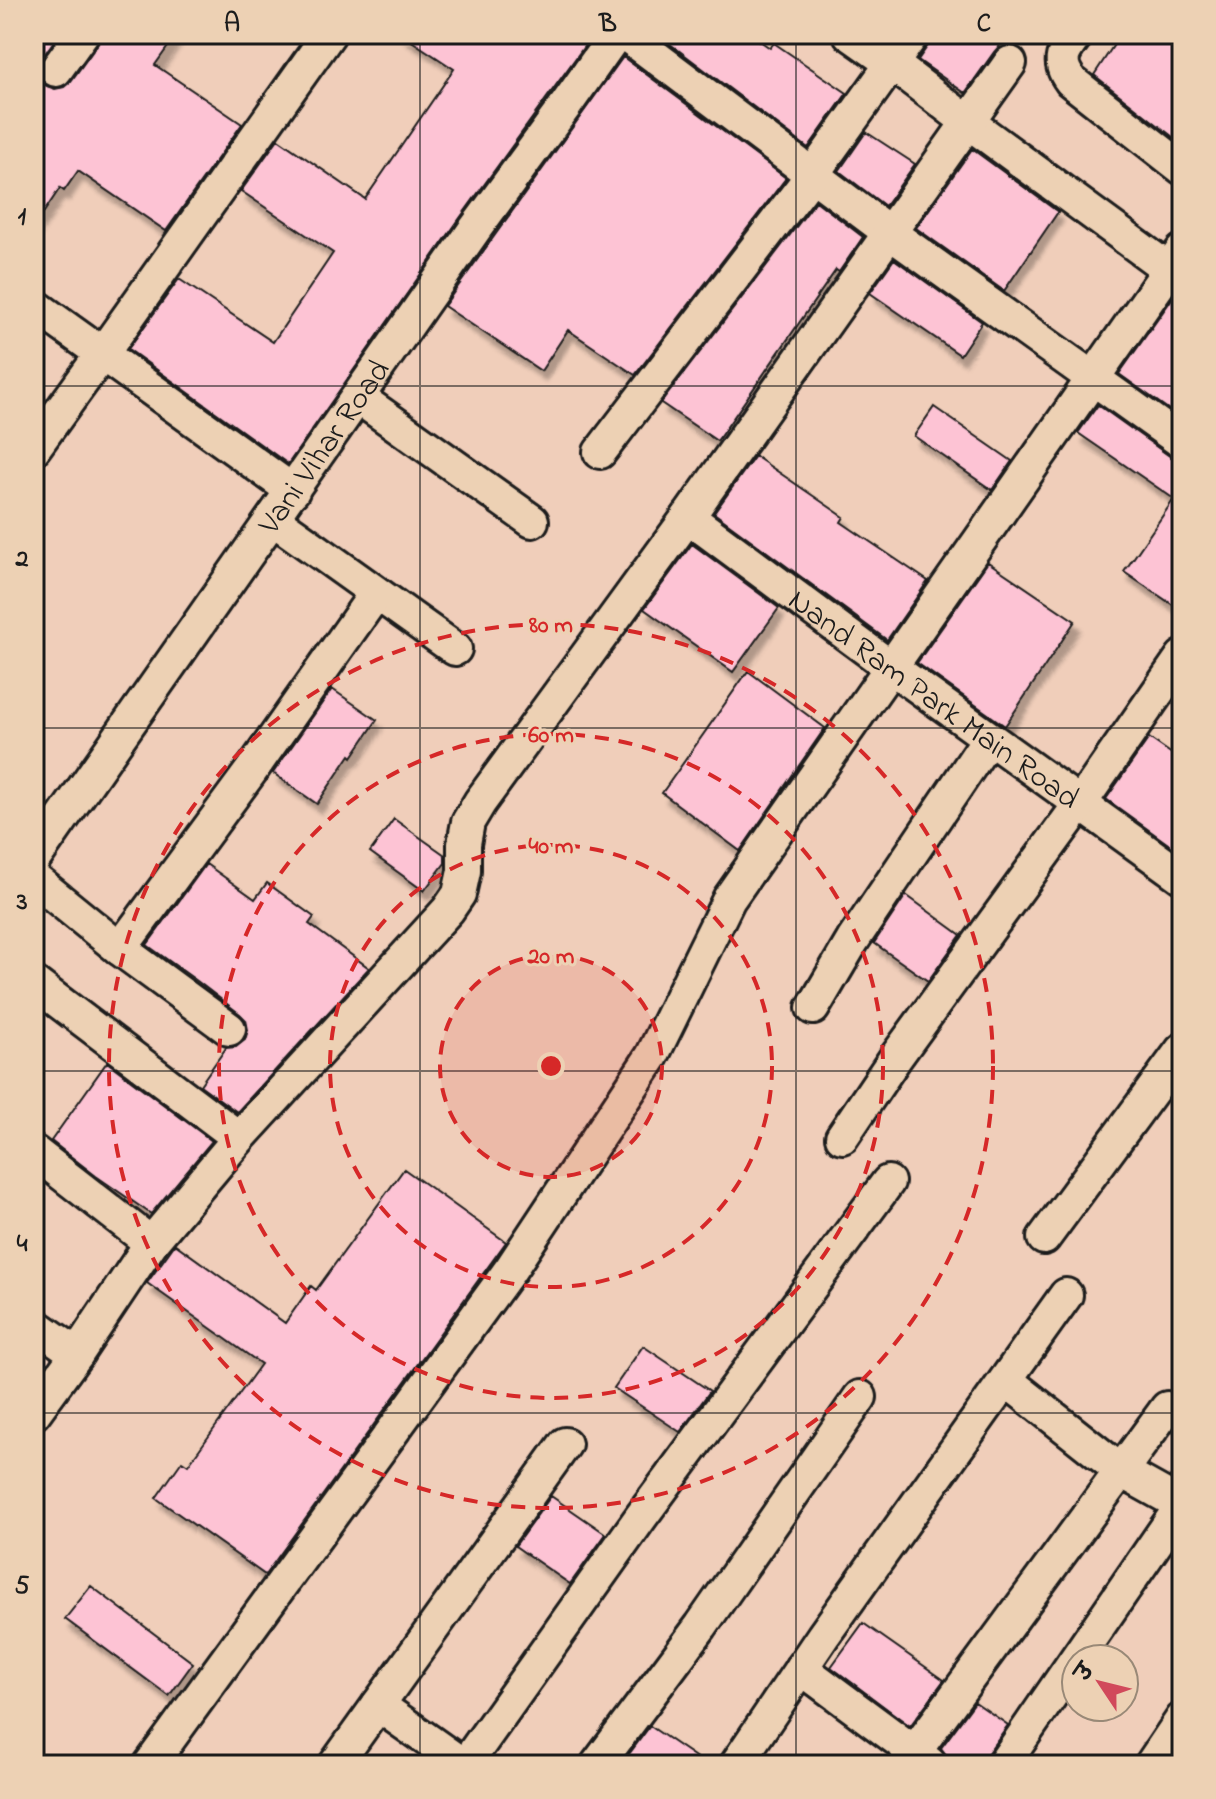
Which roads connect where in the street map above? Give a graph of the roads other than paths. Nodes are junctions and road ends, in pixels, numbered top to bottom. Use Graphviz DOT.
graph roads {
  1 [pos="82,34"];
  2 [pos="329,34"];
  3 [pos="616,34"];
  4 [pos="625,34"];
  5 [pos="850,34"];
  6 [pos="913,34"];
  7 [pos="1077,34"];
  8 [pos="891,63"];
  9 [pos="1010,63"];
  10 [pos="56,70"];
  11 [pos="968,122"];
  12 [pos="1178,157"];
  13 [pos="812,175"];
  14 [pos="890,233"];
  15 [pos="1178,267"];
  16 [pos="34,305"];
  17 [pos="102,354"];
  18 [pos="1093,378"];
  19 [pos="359,398"];
  20 [pos="1182,442"];
  21 [pos="34,448"];
  22 [pos="600,452"];
  23 [pos="293,491"];
  24 [pos="688,517"];
  25 [pos="273,519"];
  26 [pos="532,521"];
  27 [pos="376,593"];
  28 [pos="455,649"];
  29 [pos="1182,657"];
  30 [pos="892,668"];
  31 [pos="989,738"];
  32 [pos="1080,804"];
  33 [pos="34,859"];
  34 [pos="1182,877"];
  35 [pos="34,879"];
  36 [pos="120,949"];
  37 [pos="34,983"];
  38 [pos="813,1008"];
  39 [pos="229,1029"];
  40 [pos="1182,1050"];
  41 [pos="842,1137"];
  42 [pos="239,1138"];
  43 [pos="34,1152"];
  44 [pos="888,1182"];
  45 [pos="1044,1238"];
  46 [pos="151,1243"];
  47 [pos="1066,1295"];
  48 [pos="34,1324"];
  49 [pos="77,1354"];
  50 [pos="1006,1380"];
  51 [pos="860,1397"];
  52 [pos="1167,1408"];
  53 [pos="34,1413"];
  54 [pos="565,1444"];
  55 [pos="1121,1471"];
  56 [pos="1182,1505"];
  57 [pos="801,1668"];
  58 [pos="378,1705"];
  59 [pos="1182,1719"];
  60 [pos="917,1761"];
  61 [pos="150,1765"];
  62 [pos="335,1765"];
  63 [pos="464,1765"];
  64 [pos="597,1765"];
  65 [pos="736,1765"];
  66 [pos="1003,1765"];
  67 [pos="1151,1765"];
  1 -- 10 [label="street"];
  2 -- 17 [label="street"];
  3 -- 19 [label="street, Vani Vihar Road"];
  4 -- 13 [label="street"];
  5 -- 8 [label="street"];
  6 -- 8 [label="street"];
  7 -- 12 [label="street"];
  8 -- 11 [label="street"];
  8 -- 13 [label="street"];
  9 -- 11 [label="street"];
  11 -- 14 [label="street"];
  11 -- 15 [label="street"];
  13 -- 14 [label="street"];
  13 -- 22 [label="street"];
  14 -- 18 [label="street"];
  14 -- 24 [label="street"];
  15 -- 18 [label="street"];
  16 -- 17 [label="street"];
  17 -- 21 [label="street"];
  17 -- 23 [label="street"];
  18 -- 20 [label="street"];
  18 -- 30 [label="street"];
  19 -- 23 [label="street, Vani Vihar Road"];
  19 -- 26 [label="street"];
  23 -- 25 [label="street, Vani Vihar Road"];
  24 -- 30 [label="street, Nand Ram Park Main Road"];
  24 -- 42 [label="street"];
  25 -- 27 [label="street"];
  25 -- 33 [label="street, Vani Vihar Road"];
  27 -- 28 [label="street"];
  27 -- 36 [label="street"];
  29 -- 32 [label="street"];
  30 -- 31 [label="street, Nand Ram Park Main Road"];
  30 -- 61 [label="street"];
  31 -- 32 [label="street, Nand Ram Park Main Road"];
  31 -- 38 [label="street"];
  32 -- 34 [label="street, Nand Ram Park Main Road"];
  32 -- 41 [label="street"];
  35 -- 36 [label="street"];
  36 -- 39 [label="street"];
  37 -- 42 [label="street"];
  40 -- 45 [label="street"];
  42 -- 46 [label="street"];
  43 -- 46 [label="street"];
  44 -- 63 [label="street"];
  46 -- 49 [label="street"];
  47 -- 50 [label="street"];
  48 -- 49 [label="street"];
  49 -- 53 [label="street"];
  50 -- 55 [label="street"];
  50 -- 57 [label="street"];
  51 -- 64 [label="street"];
  52 -- 55 [label="street"];
  54 -- 58 [label="street"];
  55 -- 56 [label="street"];
  55 -- 60 [label="street"];
  56 -- 66 [label="street"];
  57 -- 60 [label="street"];
  57 -- 65 [label="street"];
  58 -- 62 [label="street"];
  58 -- 63 [label="street"];
  59 -- 67 [label="street"];
}
